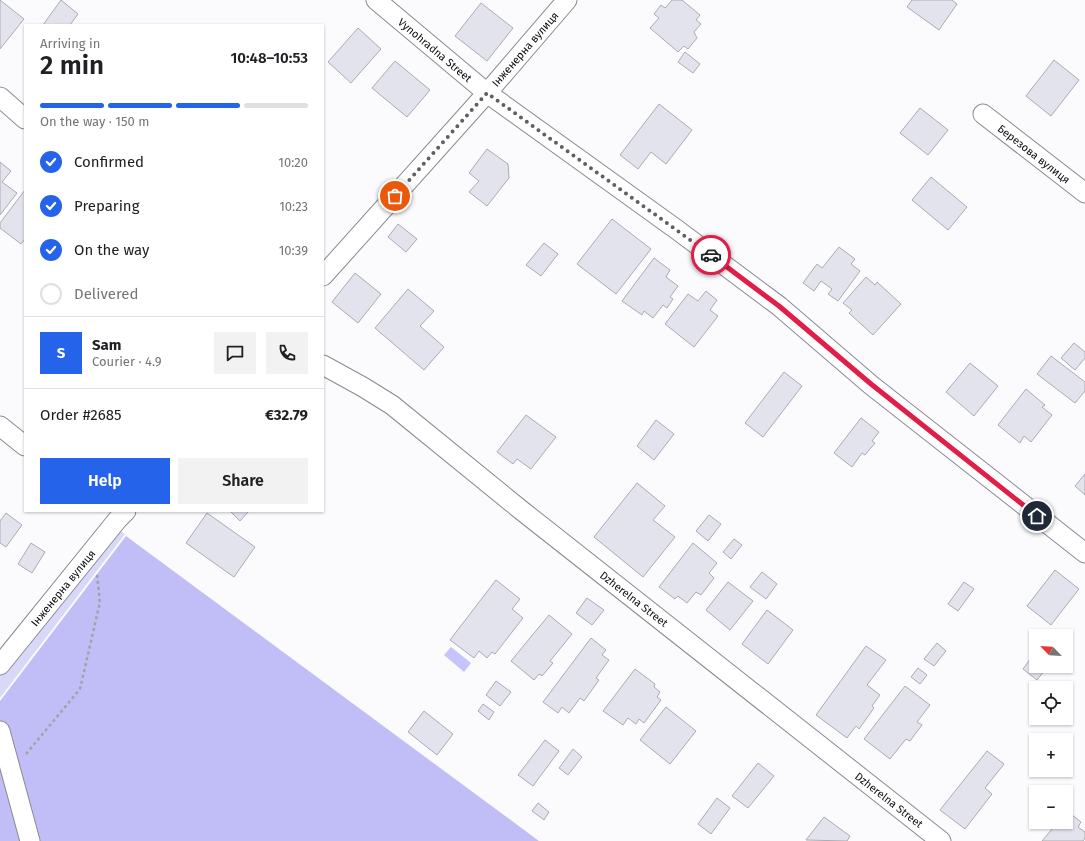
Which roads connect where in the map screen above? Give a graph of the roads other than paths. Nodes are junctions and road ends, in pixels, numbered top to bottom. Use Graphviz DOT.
graph roads {
  1 [pos="376,0"];
  2 [pos="567,0"];
  3 [pos="487,93"];
  4 [pos="0,97"];
  5 [pos="983,114"];
  6 [pos="24,118"];
  7 [pos="1085,193"];
  8 [pos="324,275"];
  9 [pos="324,366"];
  10 [pos="0,426"];
  11 [pos="24,445"];
  12 [pos="117,514"];
  13 [pos="1085,553"];
  14 [pos="0,665"];
  15 [pos="0,731"];
  16 [pos="30,841"];
  17 [pos="941,841"];
  1 -- 3 [label="street, Vynohradna Street"];
  2 -- 3 [label="street, Інженерна вулиця"];
  3 -- 8 [label="street, Інженерна вулиця"];
  3 -- 13 [label="street, Vynohradna Street"];
  4 -- 6 [label="street"];
  5 -- 7 [label="street, Березова вулиця"];
  9 -- 17 [label="street, Dzherelna Street"];
  10 -- 11 [label="street"];
  12 -- 14 [label="street, Інженерна вулиця"];
  15 -- 16 [label="street"];
}
